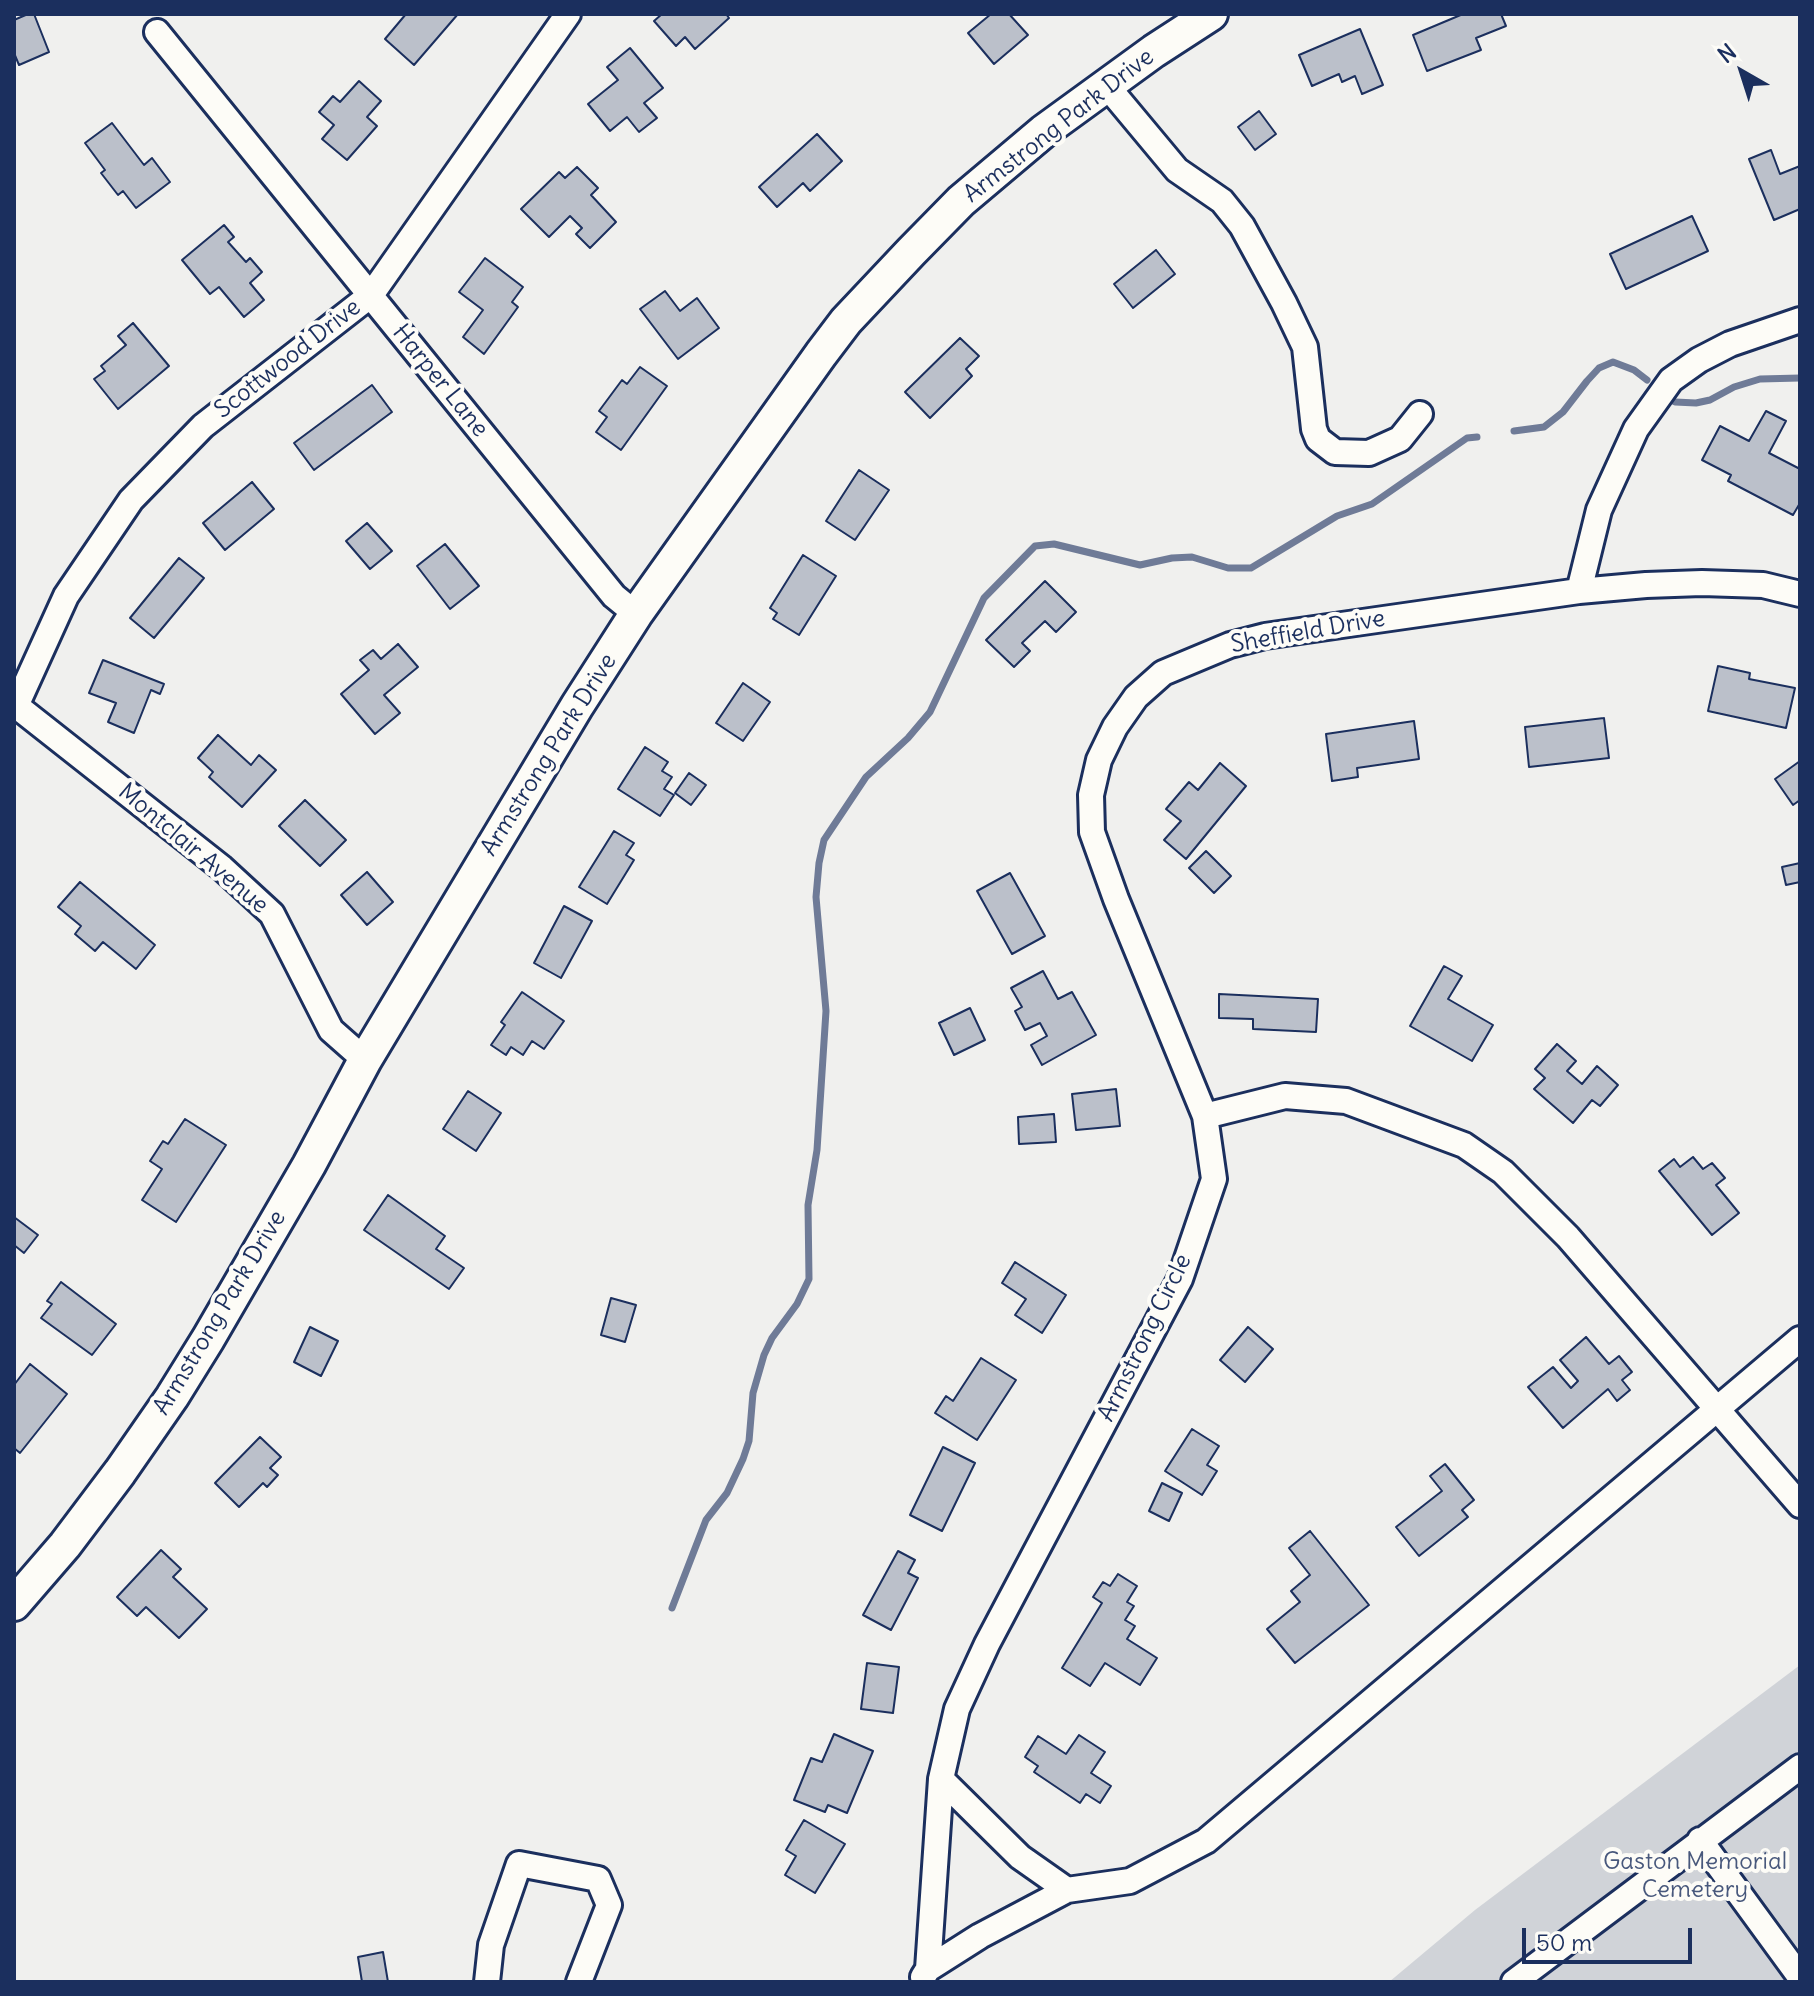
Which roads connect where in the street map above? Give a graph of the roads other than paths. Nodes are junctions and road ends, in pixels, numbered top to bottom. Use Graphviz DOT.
graph roads {
  1 [pos="568,14"];
  2 [pos="1211,14"];
  3 [pos="157,32"];
  4 [pos="1107,86"];
  5 [pos="371,295"];
  6 [pos="1800,320"];
  7 [pos="1420,414"];
  8 [pos="1579,591"];
  9 [pos="1800,594"];
  10 [pos="636,614"];
  11 [pos="15,705"];
  12 [pos="365,1060"];
  13 [pos="1205,1116"];
  14 [pos="1800,1339"];
  15 [pos="1715,1408"];
  16 [pos="1800,1505"];
  17 [pos="14,1604"];
  18 [pos="1800,1767"];
  19 [pos="941,1779"];
  20 [pos="1700,1840"];
  21 [pos="1067,1890"];
  22 [pos="924,1976"];
  23 [pos="1799,1980"];
  24 [pos="487,1982"];
  25 [pos="579,1982"];
  26 [pos="1514,1982"];
  1 -- 5 [label="street, Scottwood Drive"];
  2 -- 4 [label="main road, Armstrong Park Drive"];
  3 -- 5 [label="street, Harper Lane"];
  4 -- 7 [label="street"];
  4 -- 10 [label="main road, Armstrong Park Drive"];
  5 -- 10 [label="street, Harper Lane"];
  5 -- 11 [label="street, Scottwood Drive"];
  6 -- 8 [label="street"];
  8 -- 9 [label="street, Sheffield Drive"];
  8 -- 13 [label="street, Sheffield Drive"];
  10 -- 12 [label="main road, Armstrong Park Drive"];
  11 -- 12 [label="street, Montclair Avenue"];
  12 -- 17 [label="main road, Armstrong Park Drive"];
  13 -- 15 [label="street"];
  13 -- 19 [label="street, Armstrong Circle"];
  14 -- 15 [label="street, Armstrong Circle"];
  15 -- 16 [label="street"];
  15 -- 21 [label="street, Armstrong Circle"];
  18 -- 20 [label="street"];
  19 -- 21 [label="street"];
  19 -- 22 [label="street, Armstrong Circle"];
  20 -- 23 [label="street"];
  20 -- 26 [label="street"];
  21 -- 22 [label="street, Armstrong Circle"];
  24 -- 25 [label="street"];
}
